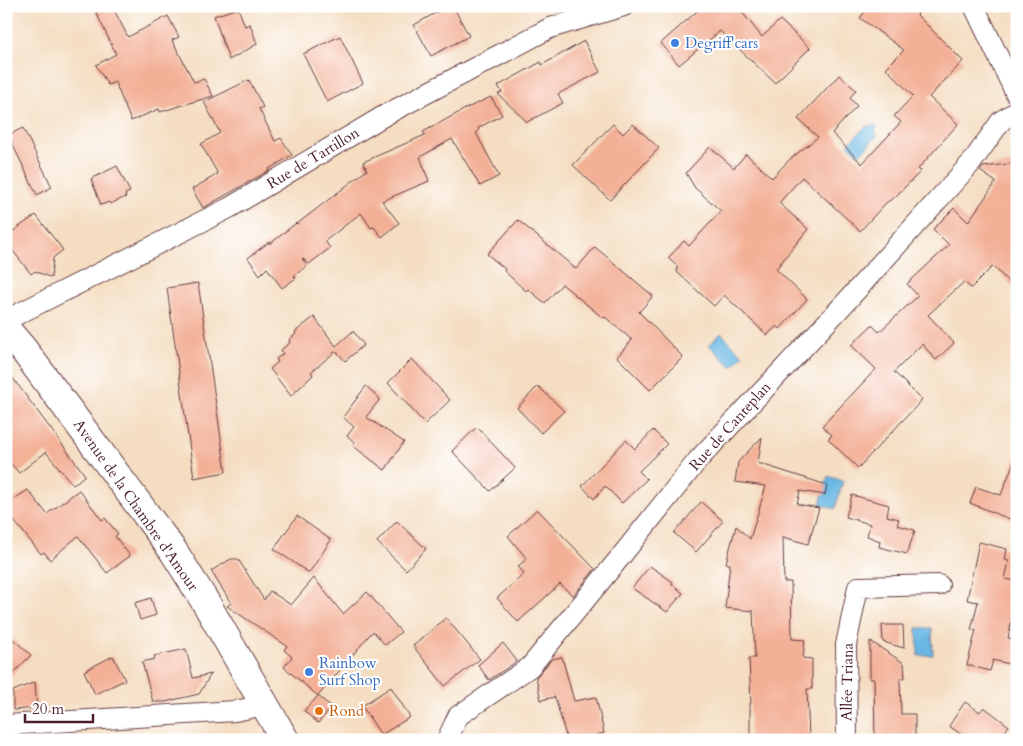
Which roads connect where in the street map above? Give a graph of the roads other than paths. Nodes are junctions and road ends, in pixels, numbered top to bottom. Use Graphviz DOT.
graph roads {
  1 [pos="624,6"];
  2 [pos="974,6"];
  3 [pos="1017,96"];
  4 [pos="1017,111"];
  5 [pos="6,320"];
  6 [pos="6,330"];
  7 [pos="939,585"];
  8 [pos="264,705"];
  9 [pos="6,725"];
  10 [pos="285,740"];
  11 [pos="446,740"];
  12 [pos="847,740"];
  1 -- 5 [label="street, Rue de Tartillon"];
  2 -- 3 [label="street"];
  4 -- 11 [label="street, Rue de Canteplan"];
  6 -- 8 [label="main road, Avenue de la Chambre d'Amour"];
  7 -- 12 [label="street, Allée Triana"];
  8 -- 9 [label="street"];
  8 -- 10 [label="main road, Avenue de la Chambre d'Amour"];
}
